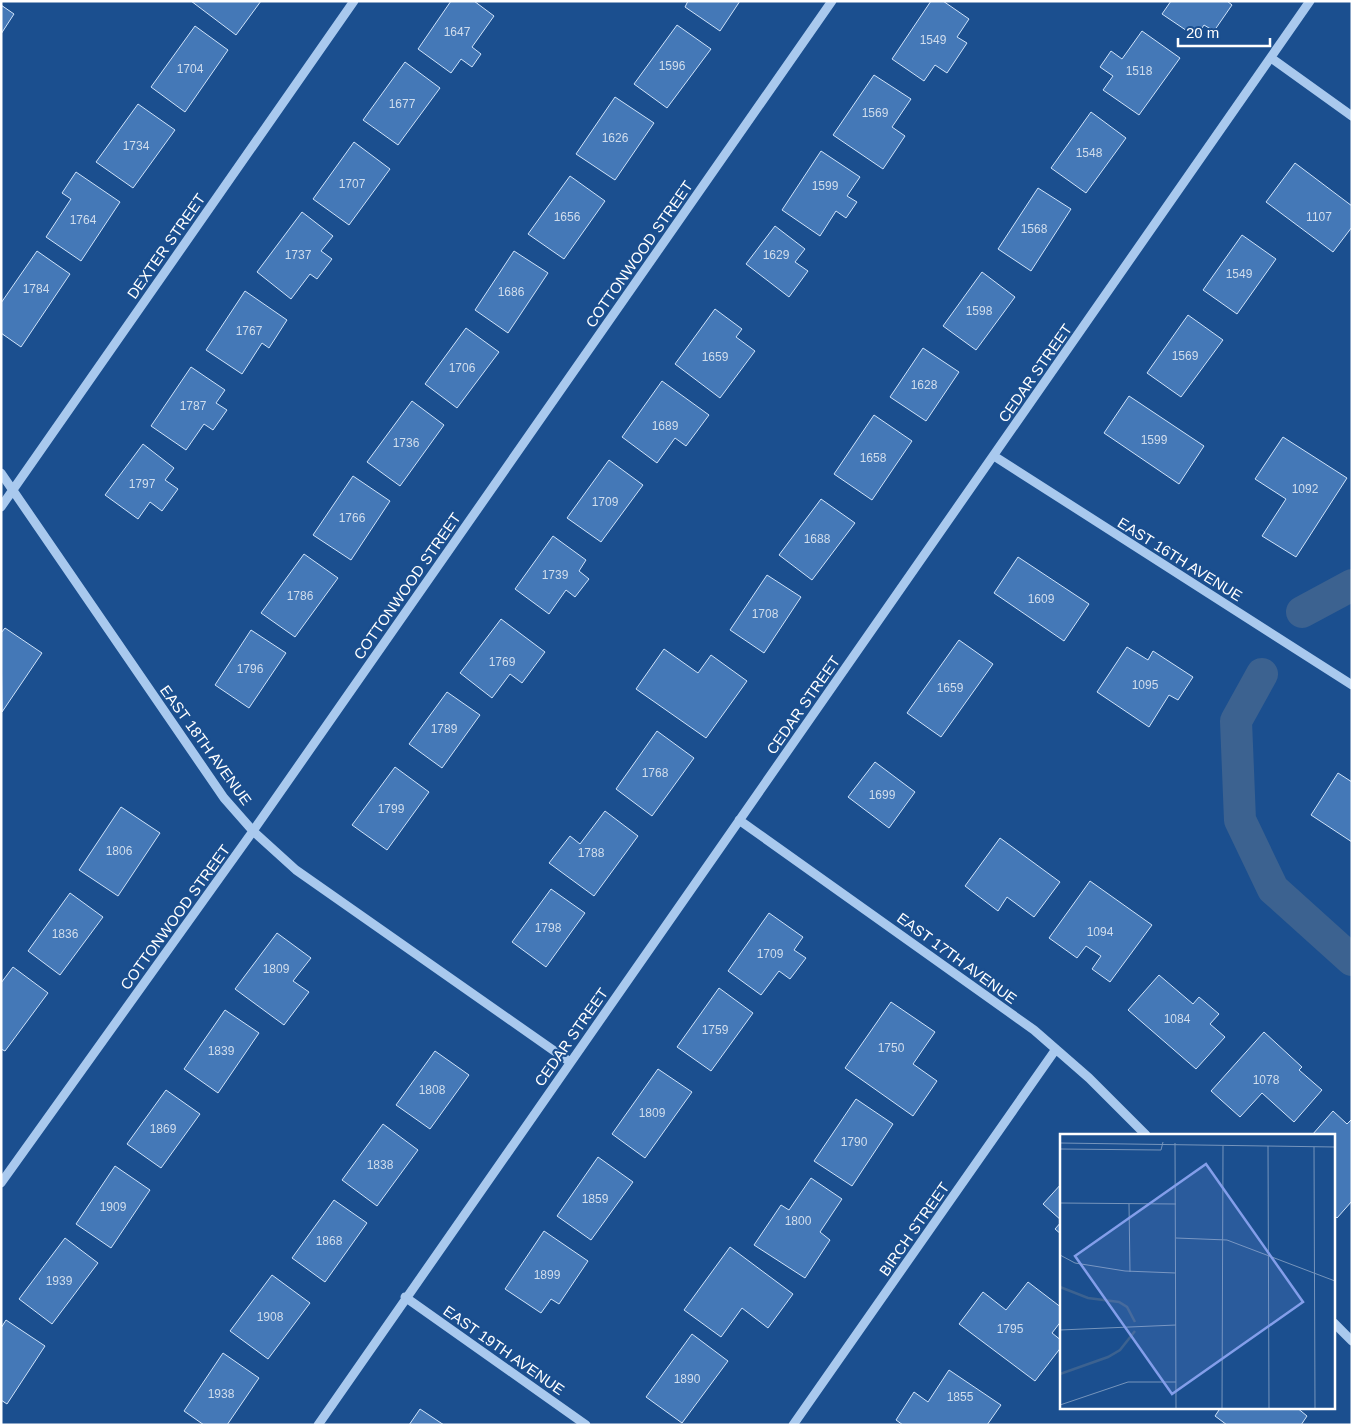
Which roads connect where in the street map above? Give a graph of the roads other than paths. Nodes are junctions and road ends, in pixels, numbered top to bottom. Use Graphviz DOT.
graph roads {
  1 [pos="354,1"];
  2 [pos="832,1"];
  3 [pos="1310,1"];
  4 [pos="1271,58"];
  5 [pos="1352,116"];
  6 [pos="994,456"];
  7 [pos="1,473"];
  8 [pos="13,490"];
  9 [pos="1,507"];
  10 [pos="1352,684"];
  11 [pos="739,820"];
  12 [pos="253,831"];
  13 [pos="1056,1050"];
  14 [pos="570,1062"];
  15 [pos="1145,1134"];
  16 [pos="1,1184"];
  17 [pos="405,1297"];
  18 [pos="1336,1326"];
  19 [pos="1352,1341"];
  20 [pos="318,1425"];
  21 [pos="586,1425"];
  22 [pos="793,1425"];
  1 -- 8 [label="street, DEXTER STREET"];
  2 -- 12 [label="street, COTTONWOOD STREET"];
  3 -- 4 [label="street, CEDAR STREET"];
  4 -- 5 [label="street"];
  4 -- 6 [label="street, CEDAR STREET"];
  6 -- 10 [label="street, EAST 16TH AVENUE"];
  6 -- 11 [label="street, CEDAR STREET"];
  7 -- 8 [label="street, EAST 18TH AVENUE"];
  8 -- 9 [label="street, DEXTER STREET"];
  8 -- 12 [label="street, EAST 18TH AVENUE"];
  11 -- 13 [label="street, EAST 17TH AVENUE"];
  11 -- 14 [label="street, CEDAR STREET"];
  12 -- 14 [label="street, EAST 18TH AVENUE"];
  12 -- 16 [label="street, COTTONWOOD STREET"];
  13 -- 15 [label="street, EAST 17TH AVENUE"];
  13 -- 22 [label="street, BIRCH STREET"];
  14 -- 17 [label="street, CEDAR STREET"];
  17 -- 20 [label="street, CEDAR STREET"];
  17 -- 21 [label="street, EAST 19TH AVENUE"];
  18 -- 19 [label="street"];
}
